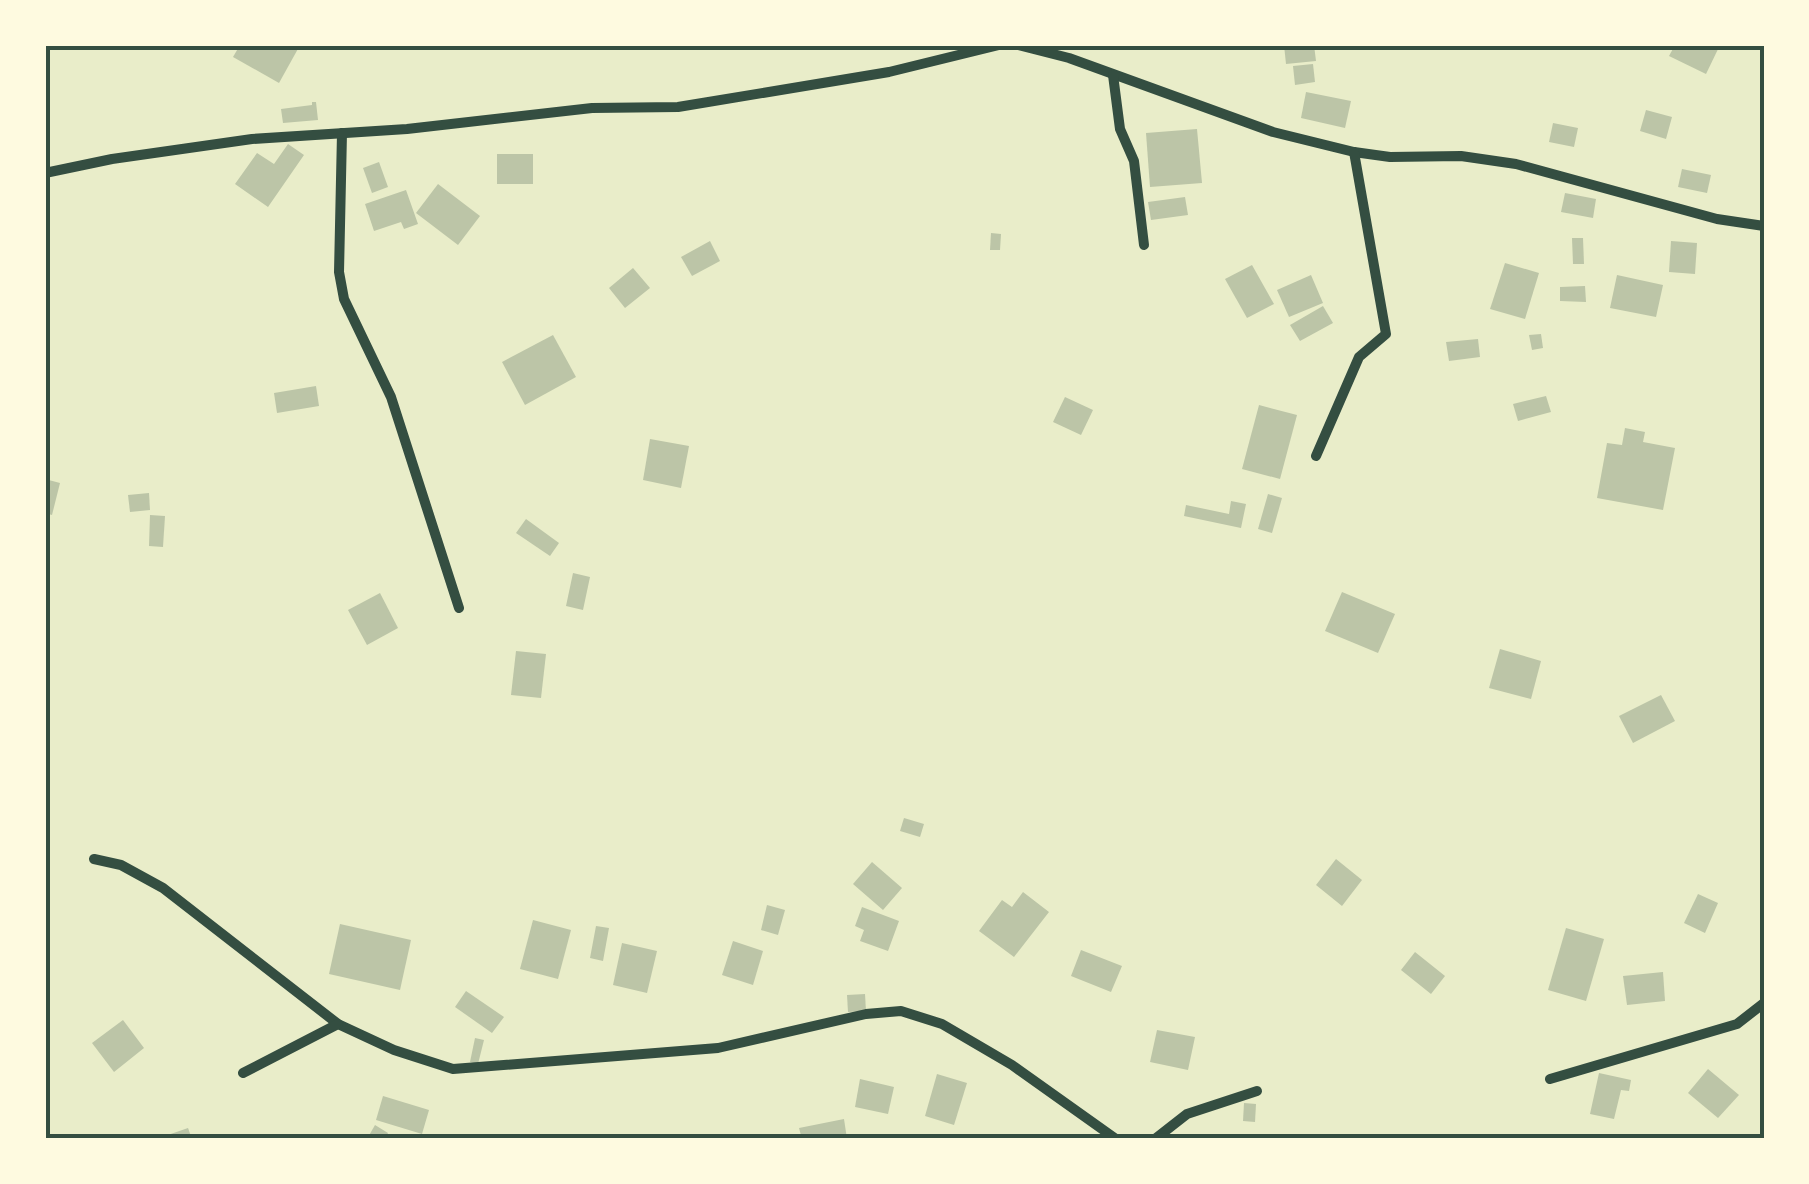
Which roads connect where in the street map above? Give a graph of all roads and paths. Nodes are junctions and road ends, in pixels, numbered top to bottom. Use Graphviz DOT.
graph roads {
  1 [pos="952,45"];
  2 [pos="999,45"];
  3 [pos="1018,45"];
  4 [pos="958,57"];
  5 [pos="1113,75"];
  6 [pos="342,133"];
  7 [pos="1354,152"];
  8 [pos="45,173"];
  9 [pos="1764,226"];
  10 [pos="1144,245"];
  11 [pos="1316,456"];
  12 [pos="458,608"];
  13 [pos="94,859"];
  14 [pos="1764,1003"];
  15 [pos="338,1024"];
  16 [pos="243,1073"];
  17 [pos="1550,1079"];
  18 [pos="1258,1091"];
  19 [pos="1116,1139"];
  20 [pos="1156,1139"];
  1 -- 4 [label="street"];
  2 -- 4 [label="street"];
  3 -- 5 [label="street"];
  4 -- 6 [label="street"];
  5 -- 7 [label="street"];
  5 -- 10 [label="street"];
  6 -- 8 [label="street"];
  6 -- 12 [label="street"];
  7 -- 9 [label="street"];
  7 -- 11 [label="street"];
  13 -- 15 [label="street"];
  14 -- 17 [label="street"];
  15 -- 16 [label="street"];
  15 -- 19 [label="street"];
  18 -- 20 [label="street"];
}
